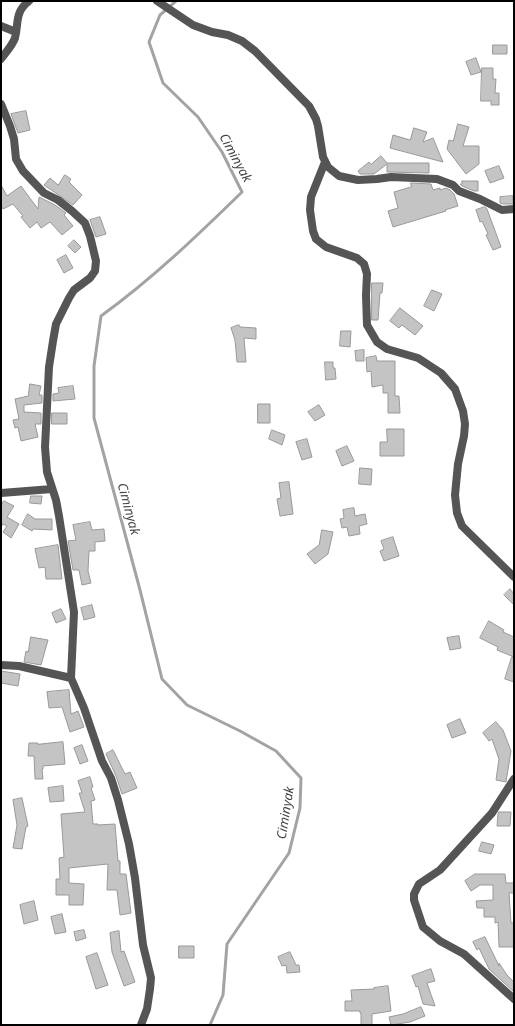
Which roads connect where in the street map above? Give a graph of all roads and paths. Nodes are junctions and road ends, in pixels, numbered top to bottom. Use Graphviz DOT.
graph roads {
  1 [pos="29,1"];
  2 [pos="158,2"];
  3 [pos="1,26"];
  4 [pos="16,32"];
  5 [pos="1,59"];
  6 [pos="1,104"];
  7 [pos="325,162"];
  8 [pos="514,209"];
  9 [pos="52,489"];
  10 [pos="1,492"];
  11 [pos="514,577"];
  12 [pos="1,665"];
  13 [pos="71,678"];
  14 [pos="514,779"];
  15 [pos="514,999"];
  16 [pos="141,1025"];
  1 -- 4 [label="street"];
  2 -- 7 [label="street"];
  3 -- 4 [label="street"];
  4 -- 5 [label="street"];
  6 -- 9 [label="street"];
  7 -- 8 [label="street"];
  7 -- 11 [label="street"];
  9 -- 10 [label="street"];
  9 -- 13 [label="street"];
  12 -- 13 [label="street"];
  13 -- 16 [label="street"];
  14 -- 15 [label="street"];
}
